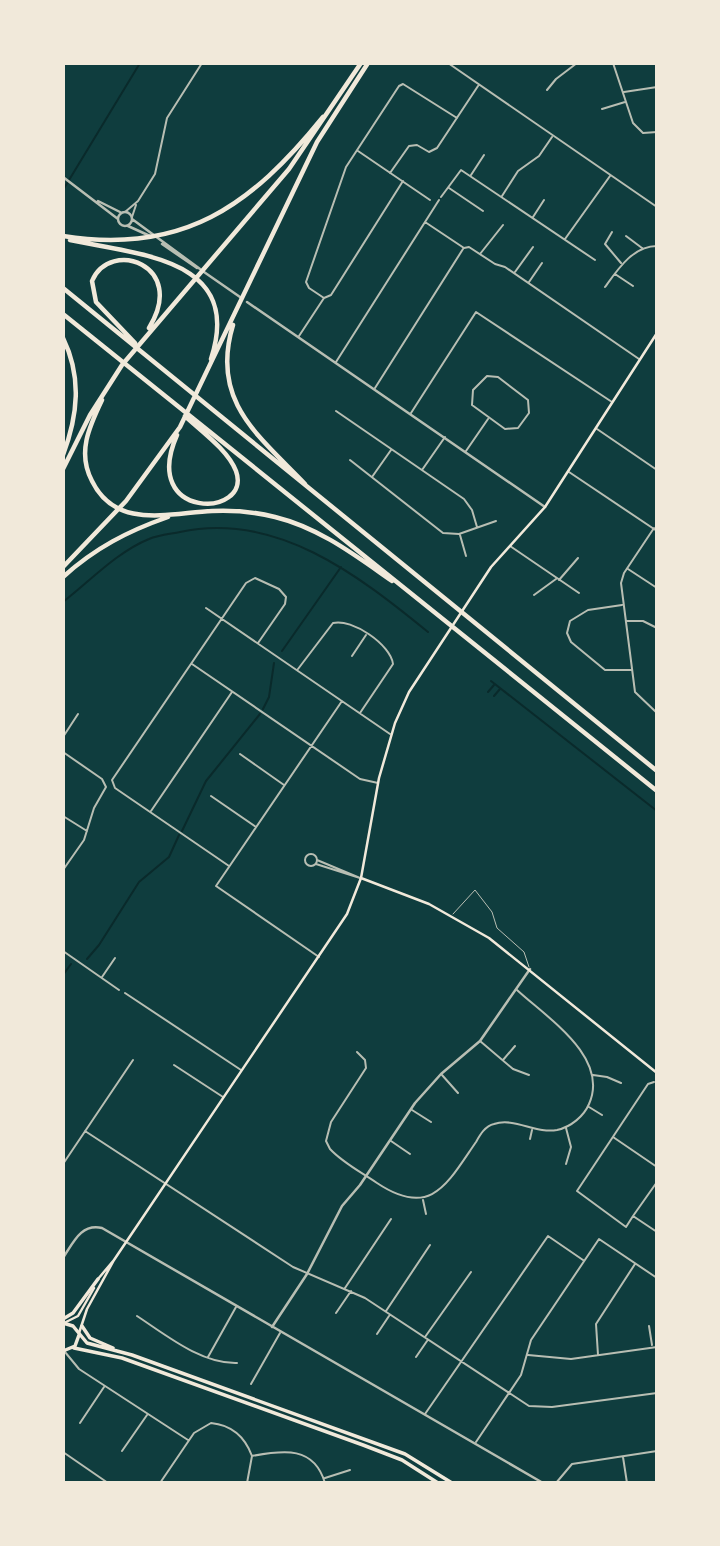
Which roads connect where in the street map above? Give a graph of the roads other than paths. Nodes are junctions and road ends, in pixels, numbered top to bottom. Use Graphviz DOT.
graph roads {
  1 [pos="202,63"];
  2 [pos="360,63"];
  3 [pos="368,63"];
  4 [pos="448,63"];
  5 [pos="577,63"];
  6 [pos="613,63"];
  7 [pos="478,85"];
  8 [pos="657,87"];
  9 [pos="547,90"];
  10 [pos="624,92"];
  11 [pos="338,98"];
  12 [pos="626,102"];
  13 [pos="602,109"];
  14 [pos="457,118"];
  15 [pos="657,132"];
  16 [pos="552,136"];
  17 [pos="357,150"];
  18 [pos="484,155"];
  19 [pos="390,173"];
  20 [pos="610,175"];
  21 [pos="471,176"];
  22 [pos="63,177"];
  23 [pos="403,181"];
  24 [pos="447,187"];
  25 [pos="502,197"];
  26 [pos="96,199"];
  27 [pos="430,200"];
  28 [pos="544,200"];
  29 [pos="138,201"];
  30 [pos="657,207"];
  31 [pos="483,211"];
  32 [pos="124,213"];
  33 [pos="132,218"];
  34 [pos="532,218"];
  35 [pos="118,219"];
  36 [pos="425,222"];
  37 [pos="503,225"];
  38 [pos="127,226"];
  39 [pos="612,232"];
  40 [pos="626,236"];
  41 [pos="63,237"];
  42 [pos="153,237"];
  43 [pos="565,239"];
  44 [pos="161,242"];
  45 [pos="657,246"];
  46 [pos="533,247"];
  47 [pos="464,248"];
  48 [pos="643,248"];
  49 [pos="480,254"];
  50 [pos="595,260"];
  51 [pos="542,263"];
  52 [pos="621,264"];
  53 [pos="204,272"];
  54 [pos="514,274"];
  55 [pos="614,274"];
  56 [pos="528,283"];
  57 [pos="633,286"];
  58 [pos="606,287"];
  59 [pos="63,288"];
  60 [pos="240,297"];
  61 [pos="324,298"];
  62 [pos="247,302"];
  63 [pos="238,311"];
  64 [pos="63,314"];
  65 [pos="657,332"];
  66 [pos="145,335"];
  67 [pos="299,337"];
  68 [pos="63,338"];
  69 [pos="152,360"];
  70 [pos="640,360"];
  71 [pos="336,362"];
  72 [pos="115,374"];
  73 [pos="203,383"];
  74 [pos="374,388"];
  75 [pos="161,393"];
  76 [pos="613,402"];
  77 [pos="336,411"];
  78 [pos="411,413"];
  79 [pos="488,419"];
  80 [pos="180,428"];
  81 [pos="596,429"];
  82 [pos="445,437"];
  83 [pos="391,449"];
  84 [pos="466,451"];
  85 [pos="63,455"];
  86 [pos="351,460"];
  87 [pos="63,469"];
  88 [pos="422,470"];
  89 [pos="657,470"];
  90 [pos="569,472"];
  91 [pos="372,477"];
  92 [pos="323,502"];
  93 [pos="545,507"];
  94 [pos="176,514"];
  95 [pos="496,521"];
  96 [pos="477,527"];
  97 [pos="655,530"];
  98 [pos="459,534"];
  99 [pos="509,546"];
  100 [pos="466,556"];
  101 [pos="578,558"];
  102 [pos="63,567"];
  103 [pos="627,568"];
  104 [pos="63,577"];
  105 [pos="557,579"];
  106 [pos="657,588"];
  107 [pos="579,593"];
  108 [pos="534,595"];
  109 [pos="427,605"];
  110 [pos="624,605"];
  111 [pos="206,608"];
  112 [pos="221,619"];
  113 [pos="626,621"];
  114 [pos="657,628"];
  115 [pos="366,635"];
  116 [pos="258,643"];
  117 [pos="352,656"];
  118 [pos="191,663"];
  119 [pos="298,670"];
  120 [pos="632,670"];
  121 [pos="232,691"];
  122 [pos="342,701"];
  123 [pos="360,713"];
  124 [pos="657,713"];
  125 [pos="78,714"];
  126 [pos="391,735"];
  127 [pos="63,737"];
  128 [pos="312,746"];
  129 [pos="63,752"];
  130 [pos="240,754"];
  131 [pos="657,771"];
  132 [pos="378,783"];
  133 [pos="284,785"];
  134 [pos="657,791"];
  135 [pos="211,796"];
  136 [pos="150,812"];
  137 [pos="63,816"];
  138 [pos="256,827"];
  139 [pos="88,831"];
  140 [pos="317,860"];
  141 [pos="316,864"];
  142 [pos="229,866"];
  143 [pos="63,870"];
  144 [pos="361,878"];
  145 [pos="452,916"];
  146 [pos="63,951"];
  147 [pos="319,957"];
  148 [pos="115,958"];
  149 [pos="530,969"];
  150 [pos="101,978"];
  151 [pos="516,989"];
  152 [pos="119,990"];
  153 [pos="125,993"];
  154 [pos="480,1041"];
  155 [pos="515,1046"];
  156 [pos="357,1052"];
  157 [pos="133,1060"];
  158 [pos="502,1060"];
  159 [pos="174,1065"];
  160 [pos="242,1071"];
  161 [pos="657,1073"];
  162 [pos="441,1074"];
  163 [pos="529,1075"];
  164 [pos="593,1076"];
  165 [pos="654,1082"];
  166 [pos="621,1083"];
  167 [pos="458,1093"];
  168 [pos="224,1098"];
  169 [pos="588,1107"];
  170 [pos="411,1109"];
  171 [pos="602,1115"];
  172 [pos="431,1122"];
  173 [pos="566,1127"];
  174 [pos="532,1129"];
  175 [pos="85,1131"];
  176 [pos="613,1136"];
  177 [pos="530,1139"];
  178 [pos="390,1140"];
  179 [pos="410,1154"];
  180 [pos="63,1164"];
  181 [pos="566,1164"];
  182 [pos="657,1167"];
  183 [pos="366,1176"];
  184 [pos="657,1182"];
  185 [pos="166,1183"];
  186 [pos="423,1199"];
  187 [pos="426,1214"];
  188 [pos="634,1216"];
  189 [pos="391,1219"];
  190 [pos="657,1232"];
  191 [pos="126,1243"];
  192 [pos="430,1245"];
  193 [pos="63,1258"];
  194 [pos="114,1260"];
  195 [pos="584,1261"];
  196 [pos="636,1264"];
  197 [pos="471,1272"];
  198 [pos="307,1274"];
  199 [pos="657,1278"];
  200 [pos="98,1279"];
  201 [pos="345,1287"];
  202 [pos="351,1290"];
  203 [pos="236,1307"];
  204 [pos="386,1312"];
  205 [pos="336,1313"];
  206 [pos="390,1315"];
  207 [pos="137,1316"];
  208 [pos="63,1321"];
  209 [pos="82,1326"];
  210 [pos="649,1326"];
  211 [pos="272,1327"];
  212 [pos="281,1332"];
  213 [pos="79,1333"];
  214 [pos="377,1334"];
  215 [pos="426,1339"];
  216 [pos="653,1347"];
  217 [pos="657,1347"];
  218 [pos="73,1348"];
  219 [pos="63,1351"];
  220 [pos="118,1351"];
  221 [pos="527,1355"];
  222 [pos="598,1355"];
  223 [pos="416,1357"];
  224 [pos="72,1358"];
  225 [pos="207,1358"];
  226 [pos="461,1362"];
  227 [pos="237,1363"];
  228 [pos="251,1384"];
  229 [pos="105,1386"];
  230 [pos="509,1393"];
  231 [pos="657,1393"];
  232 [pos="425,1414"];
  233 [pos="147,1415"];
  234 [pos="80,1423"];
  235 [pos="188,1440"];
  236 [pos="475,1443"];
  237 [pos="122,1451"];
  238 [pos="657,1451"];
  239 [pos="63,1452"];
  240 [pos="252,1456"];
  241 [pos="623,1456"];
  242 [pos="350,1470"];
  243 [pos="324,1478"];
  244 [pos="446,1481"];
  245 [pos="108,1483"];
  246 [pos="160,1483"];
  247 [pos="223,1483"];
  248 [pos="237,1483"];
  249 [pos="247,1483"];
  250 [pos="325,1483"];
  251 [pos="438,1483"];
  252 [pos="452,1483"];
  253 [pos="543,1483"];
  254 [pos="556,1483"];
  255 [pos="627,1483"];
  1 -- 29 [label="street"];
  2 -- 11 [label="highway"];
  3 -- 63 [label="highway"];
  4 -- 7 [label="street"];
  5 -- 9 [label="street"];
  6 -- 10 [label="street"];
  7 -- 14 [label="street"];
  7 -- 16 [label="street"];
  8 -- 10 [label="street"];
  10 -- 12 [label="street"];
  11 -- 41 [label="highway"];
  11 -- 66 [label="highway"];
  12 -- 13 [label="street"];
  12 -- 15 [label="street"];
  14 -- 17 [label="street"];
  14 -- 19 [label="street"];
  16 -- 20 [label="street"];
  16 -- 25 [label="street"];
  17 -- 19 [label="street"];
  17 -- 61 [label="street"];
  18 -- 21 [label="street"];
  19 -- 23 [label="street"];
  20 -- 30 [label="street"];
  20 -- 43 [label="street"];
  21 -- 24 [label="street"];
  21 -- 25 [label="street"];
  22 -- 26 [label="street"];
  23 -- 27 [label="street"];
  23 -- 61 [label="street"];
  24 -- 31 [label="street"];
  24 -- 36 [label="street"];
  25 -- 34 [label="street"];
  26 -- 32 [label="street"];
  26 -- 35 [label="street"];
  28 -- 34 [label="street"];
  29 -- 32 [label="street"];
  29 -- 33 [label="street"];
  32 -- 33 [label="street"];
  32 -- 35 [label="street"];
  33 -- 38 [label="street"];
  33 -- 42 [label="street"];
  34 -- 43 [label="street"];
  35 -- 38 [label="street"];
  36 -- 47 [label="street"];
  36 -- 71 [label="street"];
  37 -- 49 [label="street"];
  38 -- 42 [label="street"];
  39 -- 52 [label="street"];
  40 -- 48 [label="street"];
  41 -- 73 [label="highway"];
  42 -- 44 [label="street"];
  43 -- 50 [label="street"];
  44 -- 44 [label="street"];
  45 -- 48 [label="street"];
  46 -- 54 [label="street"];
  47 -- 49 [label="street"];
  47 -- 74 [label="street"];
  48 -- 52 [label="street"];
  49 -- 54 [label="street"];
  51 -- 56 [label="street"];
  52 -- 55 [label="street"];
  53 -- 60 [label="street"];
  54 -- 56 [label="street"];
  55 -- 57 [label="street"];
  55 -- 58 [label="street"];
  56 -- 70 [label="street"];
  59 -- 69 [label="highway"];
  61 -- 67 [label="street"];
  62 -- 67 [label="street"];
  63 -- 73 [label="highway"];
  63 -- 92 [label="highway"];
  64 -- 75 [label="highway"];
  65 -- 70 [label="main road"];
  66 -- 69 [label="highway"];
  66 -- 72 [label="highway"];
  67 -- 71 [label="street"];
  68 -- 85 [label="highway"];
  69 -- 92 [label="highway"];
  70 -- 76 [label="main road"];
  71 -- 74 [label="street"];
  72 -- 87 [label="highway"];
  72 -- 94 [label="highway"];
  73 -- 80 [label="highway"];
  74 -- 78 [label="street"];
  75 -- 80 [label="highway"];
  75 -- 109 [label="highway"];
  76 -- 78 [label="street"];
  76 -- 81 [label="main road"];
  77 -- 83 [label="street"];
  78 -- 82 [label="street"];
  79 -- 79 [label="street"];
  79 -- 84 [label="street"];
  80 -- 102 [label="highway"];
  81 -- 89 [label="street"];
  81 -- 90 [label="main road"];
  82 -- 84 [label="street"];
  82 -- 88 [label="street"];
  83 -- 88 [label="street"];
  83 -- 91 [label="street"];
  84 -- 93 [label="street"];
  86 -- 91 [label="street"];
  88 -- 96 [label="street"];
  90 -- 93 [label="main road"];
  90 -- 97 [label="street"];
  91 -- 98 [label="street"];
  92 -- 131 [label="highway"];
  93 -- 99 [label="main road"];
  94 -- 104 [label="highway"];
  94 -- 109 [label="highway"];
  95 -- 96 [label="street"];
  96 -- 98 [label="street"];
  97 -- 103 [label="street"];
  98 -- 100 [label="street"];
  99 -- 105 [label="street"];
  99 -- 126 [label="main road"];
  101 -- 105 [label="street"];
  103 -- 106 [label="street"];
  103 -- 110 [label="street"];
  105 -- 107 [label="street"];
  105 -- 108 [label="street"];
  109 -- 134 [label="highway"];
  110 -- 113 [label="street"];
  110 -- 120 [label="street"];
  111 -- 112 [label="street"];
  112 -- 116 [label="street"];
  112 -- 116 [label="street"];
  112 -- 118 [label="street"];
  113 -- 114 [label="street"];
  113 -- 120 [label="street"];
  115 -- 117 [label="street"];
  115 -- 119 [label="street"];
  115 -- 123 [label="street"];
  116 -- 119 [label="street"];
  118 -- 121 [label="street"];
  118 -- 136 [label="street"];
  119 -- 122 [label="street"];
  120 -- 124 [label="street"];
  121 -- 128 [label="street"];
  121 -- 136 [label="street"];
  122 -- 123 [label="street"];
  122 -- 128 [label="street"];
  123 -- 126 [label="street"];
  125 -- 127 [label="street"];
  126 -- 132 [label="main road"];
  128 -- 132 [label="street"];
  128 -- 133 [label="street"];
  129 -- 139 [label="street"];
  130 -- 133 [label="street"];
  132 -- 144 [label="main road"];
  133 -- 138 [label="street"];
  135 -- 138 [label="street"];
  136 -- 142 [label="street"];
  137 -- 139 [label="street"];
  138 -- 142 [label="street"];
  139 -- 143 [label="street"];
  140 -- 141 [label="street"];
  140 -- 141 [label="street"];
  140 -- 144 [label="street"];
  141 -- 144 [label="street"];
  142 -- 147 [label="street"];
  144 -- 145 [label="main road"];
  144 -- 147 [label="main road"];
  145 -- 149 [label="main road"];
  145 -- 149 [label="lane"];
  146 -- 150 [label="street"];
  147 -- 160 [label="main road"];
  148 -- 150 [label="street"];
  149 -- 151 [label="street"];
  149 -- 161 [label="main road"];
  150 -- 152 [label="street"];
  151 -- 154 [label="street"];
  151 -- 164 [label="street"];
  153 -- 160 [label="street"];
  154 -- 158 [label="street"];
  154 -- 162 [label="street"];
  155 -- 158 [label="street"];
  156 -- 183 [label="street"];
  157 -- 175 [label="street"];
  158 -- 163 [label="street"];
  159 -- 168 [label="street"];
  160 -- 168 [label="main road"];
  162 -- 167 [label="street"];
  162 -- 170 [label="street"];
  164 -- 166 [label="street"];
  164 -- 169 [label="street"];
  165 -- 176 [label="street"];
  168 -- 185 [label="main road"];
  169 -- 171 [label="street"];
  169 -- 173 [label="street"];
  170 -- 172 [label="street"];
  170 -- 178 [label="street"];
  173 -- 174 [label="street"];
  173 -- 181 [label="street"];
  174 -- 177 [label="street"];
  174 -- 186 [label="street"];
  175 -- 180 [label="street"];
  175 -- 185 [label="street"];
  176 -- 182 [label="street"];
  176 -- 188 [label="street"];
  178 -- 179 [label="street"];
  178 -- 183 [label="street"];
  183 -- 186 [label="street"];
  183 -- 198 [label="street"];
  184 -- 188 [label="street"];
  185 -- 191 [label="main road"];
  185 -- 198 [label="street"];
  186 -- 187 [label="street"];
  188 -- 190 [label="street"];
  189 -- 201 [label="street"];
  191 -- 193 [label="street"];
  191 -- 194 [label="main road"];
  191 -- 203 [label="street"];
  192 -- 204 [label="street"];
  194 -- 200 [label="main road"];
  194 -- 209 [label="main road"];
  195 -- 196 [label="street"];
  195 -- 221 [label="street"];
  195 -- 226 [label="street"];
  196 -- 199 [label="street"];
  196 -- 222 [label="street"];
  197 -- 215 [label="street"];
  198 -- 201 [label="street"];
  198 -- 211 [label="street"];
  200 -- 208 [label="main road"];
  201 -- 202 [label="street"];
  202 -- 204 [label="street"];
  202 -- 205 [label="street"];
  203 -- 211 [label="street"];
  203 -- 225 [label="street"];
  204 -- 206 [label="street"];
  206 -- 214 [label="street"];
  206 -- 215 [label="street"];
  207 -- 225 [label="street"];
  208 -- 213 [label="main road"];
  209 -- 213 [label="main road"];
  209 -- 220 [label="main road"];
  210 -- 216 [label="street"];
  211 -- 212 [label="street"];
  212 -- 228 [label="street"];
  212 -- 232 [label="street"];
  213 -- 218 [label="main road"];
  213 -- 220 [label="main road"];
  215 -- 223 [label="street"];
  215 -- 226 [label="street"];
  216 -- 217 [label="street"];
  216 -- 222 [label="street"];
  218 -- 219 [label="main road"];
  218 -- 224 [label="street"];
  218 -- 251 [label="main road"];
  219 -- 224 [label="street"];
  220 -- 244 [label="main road"];
  221 -- 222 [label="street"];
  221 -- 230 [label="street"];
  224 -- 229 [label="street"];
  225 -- 227 [label="street"];
  226 -- 230 [label="street"];
  226 -- 232 [label="street"];
  229 -- 233 [label="street"];
  229 -- 234 [label="street"];
  230 -- 231 [label="street"];
  230 -- 236 [label="street"];
  232 -- 236 [label="street"];
  233 -- 235 [label="street"];
  233 -- 237 [label="street"];
  235 -- 240 [label="street"];
  235 -- 246 [label="street"];
  236 -- 253 [label="street"];
  238 -- 241 [label="street"];
  239 -- 245 [label="street"];
  240 -- 243 [label="street"];
  240 -- 249 [label="street"];
  241 -- 254 [label="street"];
  241 -- 255 [label="street"];
  242 -- 243 [label="street"];
  243 -- 250 [label="street"];
  244 -- 252 [label="main road"];
  247 -- 248 [label="street"];
}
